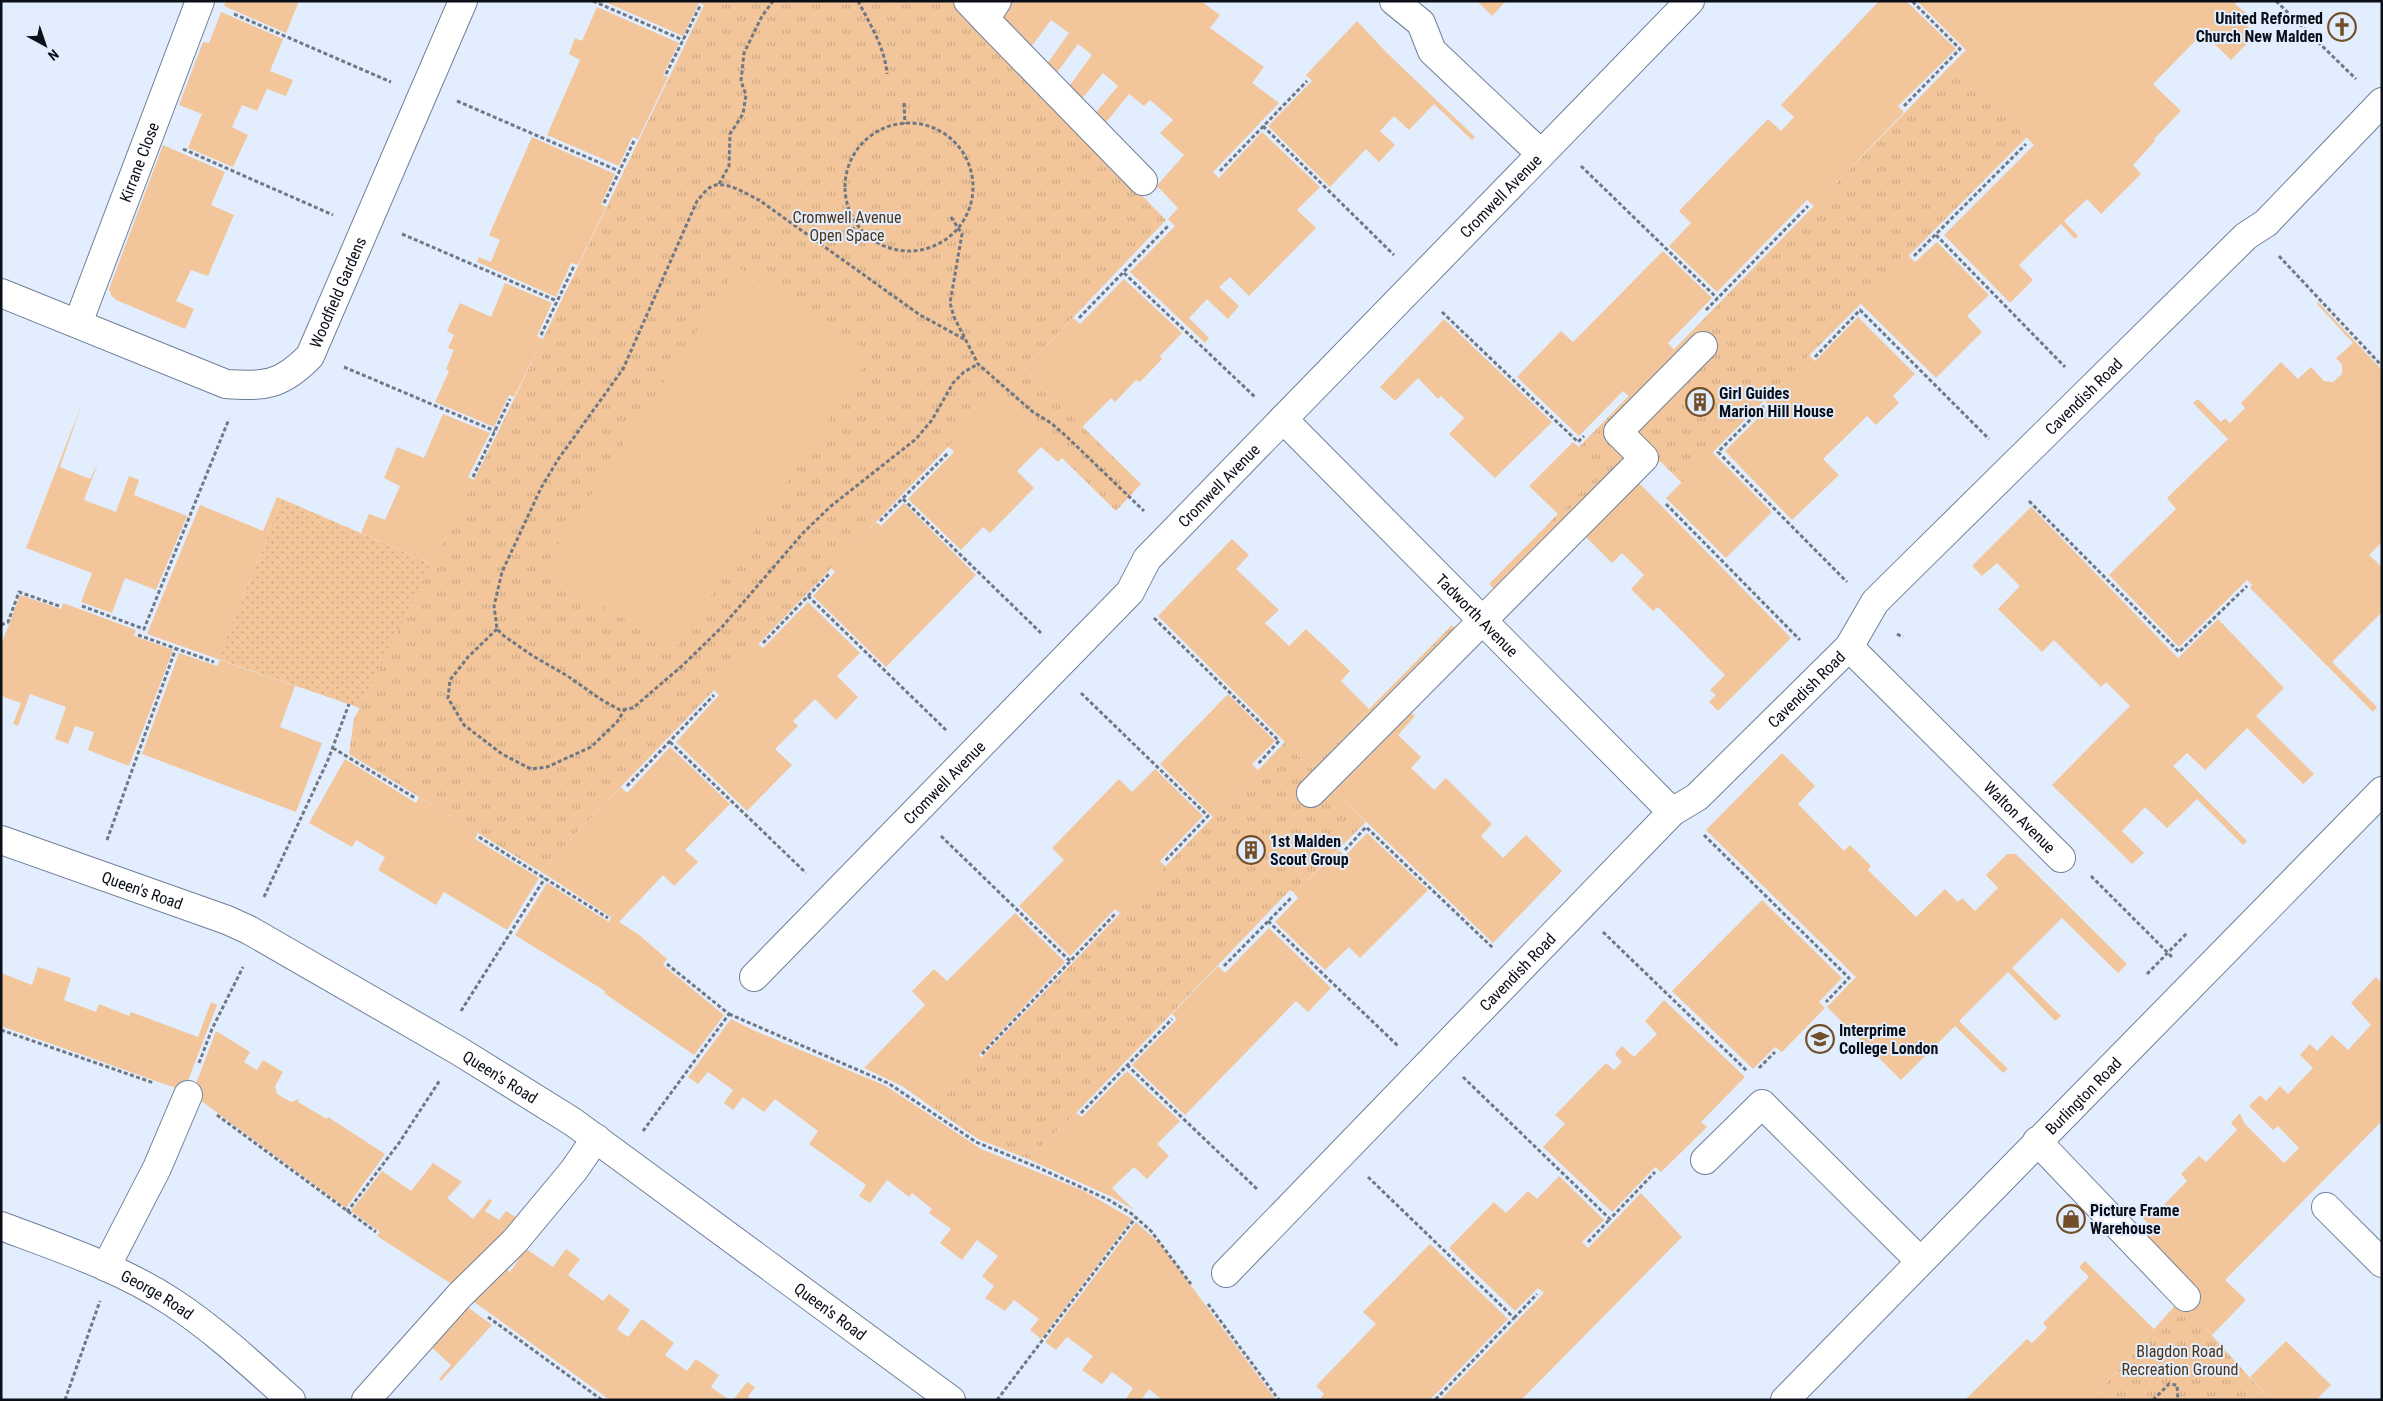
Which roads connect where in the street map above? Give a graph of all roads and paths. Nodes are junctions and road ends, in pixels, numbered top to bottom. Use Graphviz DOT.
graph roads {
  1 [pos="200,1"];
  2 [pos="462,1"];
  3 [pos="593,1"];
  4 [pos="773,1"];
  5 [pos="858,1"];
  6 [pos="1394,1"];
  7 [pos="1690,1"];
  8 [pos="1912,1"];
  9 [pos="2276,1"];
  10 [pos="700,6"];
  11 [pos="983,7"];
  12 [pos="228,12"];
  13 [pos="683,40"];
  14 [pos="666,74"];
  15 [pos="887,74"];
  16 [pos="1307,81"];
  17 [pos="2358,81"];
  18 [pos="424,92"];
  19 [pos="2382,102"];
  20 [pos="904,103"];
  21 [pos="1904,106"];
  22 [pos="905,124"];
  23 [pos="1264,126"];
  24 [pos="634,141"];
  25 [pos="2026,144"];
  26 [pos="177,147"];
  27 [pos="1540,154"];
  28 [pos="1581,166"];
  29 [pos="619,171"];
  30 [pos="1220,171"];
  31 [pos="1143,181"];
  32 [pos="719,184"];
  33 [pos="604,203"];
  34 [pos="1808,206"];
  35 [pos="951,217"];
  36 [pos="367,224"];
  37 [pos="1169,225"];
  38 [pos="859,226"];
  39 [pos="959,227"];
  40 [pos="845,232"];
  41 [pos="1936,235"];
  42 [pos="830,244"];
  43 [pos="827,248"];
  44 [pos="2275,252"];
  45 [pos="1914,256"];
  46 [pos="1397,258"];
  47 [pos="574,266"];
  48 [pos="1124,273"];
  49 [pos="1,293"];
  50 [pos="1717,298"];
  51 [pos="557,301"];
  52 [pos="1705,311"];
  53 [pos="1442,312"];
  54 [pos="1079,318"];
  55 [pos="78,323"];
  56 [pos="541,335"];
  57 [pos="964,340"];
  58 [pos="1703,346"];
  59 [pos="311,353"];
  60 [pos="1814,357"];
  61 [pos="978,364"];
  62 [pos="2382,366"];
  63 [pos="2070,373"];
  64 [pos="243,386"];
  65 [pos="510,399"];
  66 [pos="1260,402"];
  67 [pos="1764,406"];
  68 [pos="1283,418"];
  69 [pos="495,431"];
  70 [pos="1589,431"];
  71 [pos="1990,440"];
  72 [pos="949,452"];
  73 [pos="472,476"];
  74 [pos="903,499"];
  75 [pos="2029,501"];
  76 [pos="1666,504"];
  77 [pos="880,521"];
  78 [pos="1169,536"];
  79 [pos="830,573"];
  80 [pos="2247,586"];
  81 [pos="1853,588"];
  82 [pos="808,596"];
  83 [pos="59,606"];
  84 [pos="82,606"];
  85 [pos="1150,614"];
  86 [pos="1482,621"];
  87 [pos="1,625"];
  88 [pos="497,629"];
  89 [pos="138,635"];
  90 [pos="1045,636"];
  91 [pos="1800,640"];
  92 [pos="763,643"];
  93 [pos="1849,647"];
  94 [pos="176,648"];
  95 [pos="214,662"];
  96 [pos="1077,689"];
  97 [pos="714,695"];
  98 [pos="349,704"];
  99 [pos="625,709"];
  100 [pos="950,734"];
  101 [pos="670,742"];
  102 [pos="333,748"];
  103 [pos="1257,765"];
  104 [pos="627,786"];
  105 [pos="2382,791"];
  106 [pos="1311,793"];
  107 [pos="415,798"];
  108 [pos="1672,812"];
  109 [pos="936,832"];
  110 [pos="1704,834"];
  111 [pos="479,837"];
  112 [pos="1,840"];
  113 [pos="1344,850"];
  114 [pos="2061,858"];
  115 [pos="1165,860"];
  116 [pos="95,873"];
  117 [pos="545,878"];
  118 [pos="812,878"];
  119 [pos="1292,897"];
  120 [pos="1116,914"];
  121 [pos="608,918"];
  122 [pos="1268,921"];
  123 [pos="1599,928"];
  124 [pos="254,932"];
  125 [pos="2187,933"];
  126 [pos="1497,952"];
  127 [pos="2168,953"];
  128 [pos="1070,961"];
  129 [pos="667,964"];
  130 [pos="1224,966"];
  131 [pos="2147,974"];
  132 [pos="754,977"];
  133 [pos="2195,981"];
  134 [pos="1826,1002"];
  135 [pos="729,1014"];
  136 [pos="1172,1019"];
  137 [pos="450,1046"];
  138 [pos="1402,1050"];
  139 [pos="1775,1052"];
  140 [pos="982,1054"];
  141 [pos="1127,1065"];
  142 [pos="1757,1070"];
  143 [pos="1459,1074"];
  144 [pos="1751,1076"];
  145 [pos="188,1094"];
  146 [pos="1081,1113"];
  147 [pos="596,1138"];
  148 [pos="2037,1141"];
  149 [pos="624,1158"];
  150 [pos="1705,1160"];
  151 [pos="1655,1172"];
  152 [pos="1364,1173"];
  153 [pos="1262,1194"];
  154 [pos="2326,1207"];
  155 [pos="347,1212"];
  156 [pos="1136,1217"];
  157 [pos="1610,1219"];
  158 [pos="1,1226"];
  159 [pos="1588,1242"];
  160 [pos="1920,1261"];
  161 [pos="2382,1262"];
  162 [pos="109,1268"];
  163 [pos="1226,1273"];
  164 [pos="1195,1289"];
  165 [pos="1538,1294"];
  166 [pos="460,1296"];
  167 [pos="2186,1297"];
  168 [pos="1207,1303"];
  169 [pos="1514,1318"];
  170 [pos="65,1400"];
  171 [pos="290,1400"];
  172 [pos="366,1400"];
  173 [pos="602,1400"];
  174 [pos="951,1400"];
  175 [pos="997,1400"];
  176 [pos="1279,1400"];
  177 [pos="1435,1400"];
  178 [pos="1785,1400"];
  179 [pos="2153,1400"];
  180 [pos="2178,1400"];
  1 -- 55 [label="street, Kirrane Close"];
  2 -- 18 [label="street, Woodfield Gardens"];
  3 -- 13 [label="path"];
  4 -- 32 [label="path"];
  5 -- 15 [label="path"];
  6 -- 27 [label="street"];
  7 -- 27 [label="street, Cromwell Avenue"];
  8 -- 21 [label="path"];
  9 -- 17 [label="path"];
  10 -- 13 [label="path"];
  11 -- 31 [label="street"];
  12 -- 18 [label="path"];
  13 -- 14 [label="path"];
  16 -- 23 [label="path"];
  18 -- 29 [label="path"];
  18 -- 36 [label="street, Woodfield Gardens"];
  19 -- 93 [label="street, Cavendish Road"];
  20 -- 22 [label="path"];
  22 -- 38 [label="path"];
  22 -- 39 [label="path"];
  23 -- 30 [label="path"];
  23 -- 46 [label="path"];
  24 -- 29 [label="path"];
  25 -- 41 [label="path"];
  26 -- 36 [label="path"];
  27 -- 68 [label="street, Cromwell Avenue"];
  28 -- 50 [label="path"];
  29 -- 33 [label="path"];
  32 -- 43 [label="path"];
  32 -- 88 [label="path"];
  34 -- 50 [label="path"];
  35 -- 39 [label="path"];
  36 -- 51 [label="path"];
  36 -- 59 [label="street, Woodfield Gardens"];
  37 -- 48 [label="path"];
  38 -- 39 [label="path"];
  38 -- 40 [label="path"];
  39 -- 57 [label="path"];
  41 -- 45 [label="path"];
  41 -- 63 [label="path"];
  42 -- 43 [label="path"];
  43 -- 57 [label="path"];
  44 -- 62 [label="path"];
  47 -- 51 [label="path"];
  48 -- 54 [label="path"];
  48 -- 66 [label="path"];
  49 -- 55 [label="street, Woodfield Gardens"];
  50 -- 52 [label="path"];
  51 -- 56 [label="path"];
  53 -- 70 [label="path"];
  55 -- 64 [label="street, Woodfield Gardens"];
  57 -- 61 [label="path"];
  58 -- 86 [label="street"];
  59 -- 64 [label="street, Woodfield Gardens"];
  59 -- 69 [label="path"];
  60 -- 71 [label="path"];
  61 -- 78 [label="path"];
  61 -- 99 [label="path"];
  64 -- 84 [label="path"];
  65 -- 69 [label="path"];
  67 -- 81 [label="path"];
  68 -- 78 [label="street, Cromwell Avenue"];
  68 -- 86 [label="street, Tadworth Avenue"];
  69 -- 73 [label="path"];
  72 -- 74 [label="path"];
  74 -- 77 [label="path"];
  74 -- 90 [label="path"];
  75 -- 80 [label="path"];
  76 -- 91 [label="path"];
  78 -- 132 [label="street, Cromwell Avenue"];
  79 -- 82 [label="path"];
  82 -- 92 [label="path"];
  82 -- 100 [label="path"];
  83 -- 87 [label="path"];
  85 -- 103 [label="path"];
  86 -- 106 [label="street"];
  86 -- 108 [label="street, Tadworth Avenue"];
  88 -- 99 [label="path"];
  88 -- 99 [label="path"];
  89 -- 94 [label="path"];
  93 -- 108 [label="street, Cavendish Road"];
  93 -- 114 [label="street, Walton Avenue"];
  94 -- 95 [label="path"];
  94 -- 116 [label="path"];
  96 -- 115 [label="path"];
  97 -- 101 [label="path"];
  98 -- 102 [label="path"];
  101 -- 104 [label="path"];
  101 -- 118 [label="path"];
  102 -- 107 [label="path"];
  102 -- 124 [label="path"];
  105 -- 133 [label="street, Burlington Road"];
  108 -- 163 [label="street, Cavendish Road"];
  109 -- 128 [label="path"];
  110 -- 134 [label="path"];
  111 -- 117 [label="path"];
  112 -- 116 [label="street, Queen's Road"];
  113 -- 126 [label="path"];
  114 -- 127 [label="path, Walton Avenue"];
  116 -- 124 [label="street, Queen's Road"];
  117 -- 121 [label="path"];
  117 -- 137 [label="path"];
  119 -- 122 [label="path"];
  120 -- 128 [label="path"];
  122 -- 130 [label="path"];
  122 -- 138 [label="path"];
  123 -- 144 [label="path"];
  124 -- 137 [label="street, Queen's Road"];
  124 -- 145 [label="path"];
  125 -- 127 [label="path"];
  127 -- 131 [label="path"];
  127 -- 133 [label="path, Walton Avenue"];
  128 -- 140 [label="path"];
  129 -- 135 [label="path"];
  133 -- 148 [label="street, Burlington Road"];
  135 -- 149 [label="path"];
  135 -- 156 [label="path"];
  136 -- 141 [label="path"];
  137 -- 147 [label="street, Queen's Road"];
  137 -- 155 [label="path"];
  139 -- 142 [label="path"];
  141 -- 146 [label="path"];
  141 -- 153 [label="path"];
  143 -- 157 [label="path"];
  145 -- 162 [label="street"];
  147 -- 149 [label="street, Queen's Road"];
  147 -- 166 [label="street"];
  148 -- 160 [label="street, Burlington Road"];
  148 -- 167 [label="street"];
  149 -- 174 [label="street, Queen's Road"];
  150 -- 160 [label="street"];
  151 -- 157 [label="path"];
  152 -- 169 [label="path"];
  154 -- 161 [label="street"];
  156 -- 164 [label="path"];
  156 -- 175 [label="path"];
  157 -- 159 [label="path"];
  158 -- 162 [label="street, George Road"];
  160 -- 178 [label="street, Burlington Road"];
  162 -- 170 [label="path"];
  162 -- 171 [label="street, George Road"];
  165 -- 169 [label="path"];
  166 -- 172 [label="street"];
  166 -- 173 [label="path"];
  168 -- 176 [label="path"];
  169 -- 177 [label="path"];
  179 -- 180 [label="path"];
}
